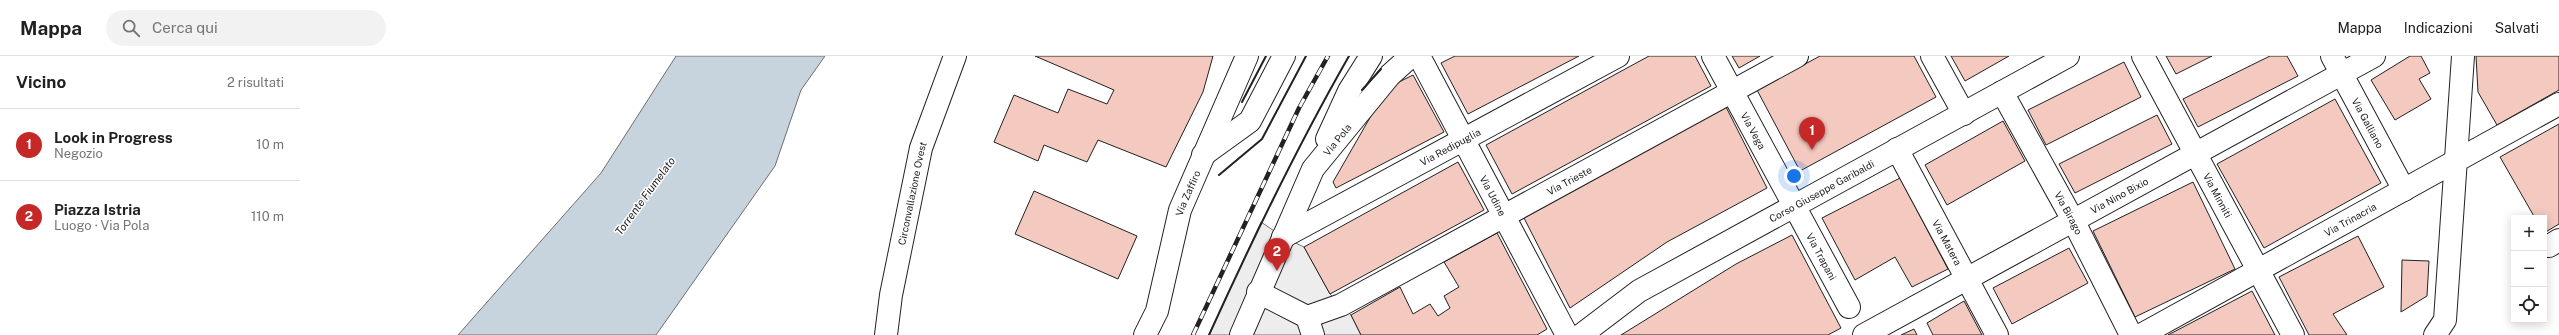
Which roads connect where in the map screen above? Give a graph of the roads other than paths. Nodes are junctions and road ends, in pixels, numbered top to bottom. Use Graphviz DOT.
graph roads {
  1 [pos="955,56"];
  2 [pos="1247,56"];
  3 [pos="1284,56"];
  4 [pos="1371,56"];
  5 [pos="1411,56"];
  6 [pos="1419,56"];
  7 [pos="1618,56"];
  8 [pos="1713,56"];
  9 [pos="1797,56"];
  10 [pos="1932,56"];
  11 [pos="2068,56"];
  12 [pos="2143,56"];
  13 [pos="2374,56"];
  14 [pos="2462,56"];
  15 [pos="2337,65"];
  16 [pos="1733,91"];
  17 [pos="2002,92"];
  18 [pos="2559,104"];
  19 [pos="1964,114"];
  20 [pos="1464,140"];
  21 [pos="1897,149"];
  22 [pos="2194,153"];
  23 [pos="1203,155"];
  24 [pos="2454,162"];
  25 [pos="1313,169"];
  26 [pos="2404,190"];
  27 [pos="1794,206"];
  28 [pos="1504,217"];
  29 [pos="2074,222"];
  30 [pos="1283,237"];
  31 [pos="2257,272"];
  32 [pos="1967,278"];
  33 [pos="1258,292"];
  34 [pos="1849,307"];
  35 [pos="1310,326"];
  36 [pos="2440,328"];
  37 [pos="886,335"];
  38 [pos="1145,335"];
  39 [pos="1241,335"];
  40 [pos="1567,335"];
  41 [pos="1581,335"];
  42 [pos="1865,335"];
  43 [pos="1997,335"];
  44 [pos="2131,335"];
  45 [pos="2141,335"];
  46 [pos="2293,335"];
  1 -- 37 [label="street, Circonvallazione Ovest"];
  2 -- 23 [label="street, Via Zaffiro"];
  3 -- 23 [label="street"];
  4 -- 25 [label="street"];
  5 -- 25 [label="street, Via Pola"];
  6 -- 20 [label="street, Via Udine"];
  7 -- 20 [label="street, Via Redipuglia"];
  8 -- 16 [label="street, Via Vega"];
  9 -- 16 [label="street, Via Trieste"];
  10 -- 19 [label="street"];
  11 -- 17 [label="street, Corso Giuseppe Garibaldi"];
  12 -- 22 [label="street, Via Minniti"];
  13 -- 15 [label="street, Via Nino Bixio"];
  14 -- 24 [label="street"];
  15 -- 22 [label="street, Via Nino Bixio"];
  15 -- 26 [label="street, Via Galliano"];
  16 -- 27 [label="street, Via Vega"];
  16 -- 28 [label="street, Via Trieste"];
  17 -- 19 [label="street, Corso Giuseppe Garibaldi"];
  17 -- 29 [label="street, Via Birago"];
  18 -- 24 [label="street, Via Trinacria"];
  19 -- 21 [label="street, Corso Giuseppe Garibaldi"];
  20 -- 28 [label="street, Via Udine"];
  20 -- 30 [label="street, Via Redipuglia"];
  21 -- 27 [label="street, Corso Giuseppe Garibaldi"];
  21 -- 32 [label="street, Via Matera"];
  22 -- 29 [label="street, Via Nino Bixio"];
  22 -- 31 [label="street, Via Minniti"];
  23 -- 38 [label="street, Via Zaffiro"];
  24 -- 26 [label="street, Via Trinacria"];
  24 -- 36 [label="street"];
  25 -- 30 [label="street, Via Pola"];
  26 -- 31 [label="street, Via Trinacria"];
  27 -- 34 [label="street, Via Trapani"];
  27 -- 41 [label="street, Corso Giuseppe Garibaldi"];
  28 -- 35 [label="street, Via Trieste"];
  28 -- 40 [label="street, Via Udine"];
  29 -- 32 [label="street, Via Nino Bixio"];
  29 -- 44 [label="street, Via Birago"];
  30 -- 33 [label="street, Via Pola"];
  31 -- 45 [label="street, Via Trinacria"];
  31 -- 46 [label="street, Via Minniti"];
  32 -- 42 [label="street, Via Nino Bixio"];
  32 -- 43 [label="street, Via Matera"];
  33 -- 35 [label="street"];
  33 -- 39 [label="street, Via Pola"];
}
